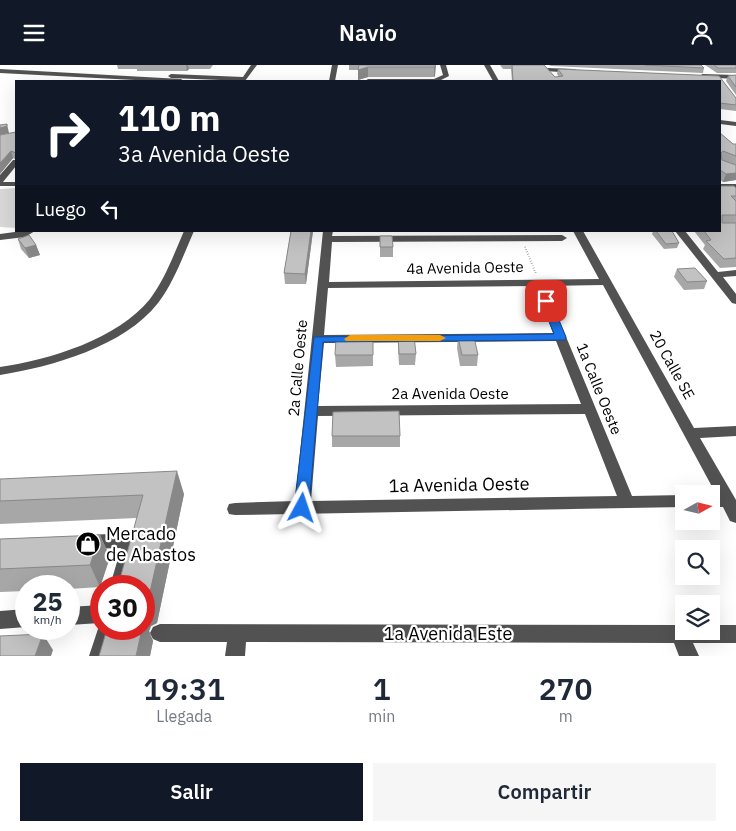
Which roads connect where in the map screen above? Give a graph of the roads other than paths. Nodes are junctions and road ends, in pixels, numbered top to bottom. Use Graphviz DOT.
graph roads {
  1 [pos="254,65"];
  2 [pos="335,65"];
  3 [pos="443,65"];
  4 [pos="487,65"];
  5 [pos="546,67"];
  6 [pos="104,69"];
  7 [pos="0,71"];
  8 [pos="706,71"];
  9 [pos="587,72"];
  10 [pos="552,75"];
  11 [pos="0,76"];
  12 [pos="694,76"];
  13 [pos="714,77"];
  14 [pos="736,77"];
  15 [pos="74,80"];
  16 [pos="163,80"];
  17 [pos="332,80"];
  18 [pos="437,80"];
  19 [pos="495,80"];
  20 [pos="718,80"];
  21 [pos="721,116"];
  22 [pos="736,117"];
  23 [pos="721,122"];
  24 [pos="736,123"];
  25 [pos="15,163"];
  26 [pos="0,182"];
  27 [pos="15,184"];
  28 [pos="721,187"];
  29 [pos="736,187"];
  30 [pos="188,232"];
  31 [pos="579,232"];
  32 [pos="681,232"];
  33 [pos="26,233"];
  34 [pos="327,235"];
  35 [pos="521,235"];
  36 [pos="0,237"];
  37 [pos="562,238"];
  38 [pos="736,273"];
  39 [pos="715,275"];
  40 [pos="608,282"];
  41 [pos="539,283"];
  42 [pos="323,285"];
  43 [pos="736,301"];
  44 [pos="561,337"];
  45 [pos="318,339"];
  46 [pos="0,371"];
  47 [pos="590,409"];
  48 [pos="311,411"];
  49 [pos="736,431"];
  50 [pos="690,433"];
  51 [pos="720,500"];
  52 [pos="728,500"];
  53 [pos="675,501"];
  54 [pos="627,502"];
  55 [pos="302,508"];
  56 [pos="235,509"];
  57 [pos="736,516"];
  58 [pos="75,542"];
  59 [pos="122,575"];
  60 [pos="15,619"];
  61 [pos="0,620"];
  62 [pos="160,633"];
  63 [pos="237,633"];
  64 [pos="675,634"];
  65 [pos="720,634"];
  66 [pos="736,634"];
  67 [pos="104,640"];
  68 [pos="682,640"];
  69 [pos="99,656"];
  70 [pos="235,656"];
  71 [pos="689,656"];
  1 -- 6 [label="street"];
  2 -- 17 [label="street"];
  3 -- 18 [label="street"];
  4 -- 19 [label="street"];
  5 -- 9 [label="street"];
  5 -- 10 [label="street"];
  7 -- 16 [label="street"];
  8 -- 13 [label="street"];
  11 -- 15 [label="street"];
  12 -- 13 [label="street"];
  13 -- 14 [label="street"];
  13 -- 20 [label="street"];
  21 -- 22 [label="street"];
  23 -- 24 [label="street"];
  25 -- 26 [label="street"];
  26 -- 27 [label="street"];
  28 -- 29 [label="street"];
  30 -- 46 [label="street"];
  31 -- 40 [label="street, 20 Calle SE"];
  32 -- 39 [label="street"];
  33 -- 36 [label="street"];
  34 -- 35 [label="street"];
  34 -- 42 [label="street, 2a Calle Oeste"];
  35 -- 37 [label="street"];
  38 -- 39 [label="street"];
  39 -- 43 [label="street"];
  40 -- 41 [label="street, 4a Avenida Oeste"];
  40 -- 50 [label="street, 20 Calle SE"];
  41 -- 42 [label="street, 4a Avenida Oeste"];
  41 -- 44 [label="street, 1a Calle Oeste"];
  42 -- 45 [label="street, 2a Calle Oeste"];
  44 -- 45 [label="street"];
  44 -- 47 [label="street, 1a Calle Oeste"];
  45 -- 48 [label="street, 2a Calle Oeste"];
  47 -- 48 [label="street, 2a Avenida Oeste"];
  47 -- 54 [label="street, 1a Calle Oeste"];
  48 -- 55 [label="street, 2a Calle Oeste"];
  49 -- 50 [label="street"];
  50 -- 52 [label="street, 20 Calle SE"];
  51 -- 52 [label="street"];
  52 -- 57 [label="street, 20 Calle SE"];
  53 -- 54 [label="street, 1a Avenida Oeste"];
  54 -- 55 [label="street, 1a Avenida Oeste"];
  55 -- 56 [label="street, 1a Avenida Oeste"];
  58 -- 59 [label="street"];
  60 -- 61 [label="street"];
  62 -- 63 [label="street, 1a Avenida Este"];
  63 -- 64 [label="street, 1a Avenida Este"];
  63 -- 70 [label="street"];
  65 -- 66 [label="street, 1a Avenida Este"];
  67 -- 69 [label="street"];
  68 -- 71 [label="street"];
}
